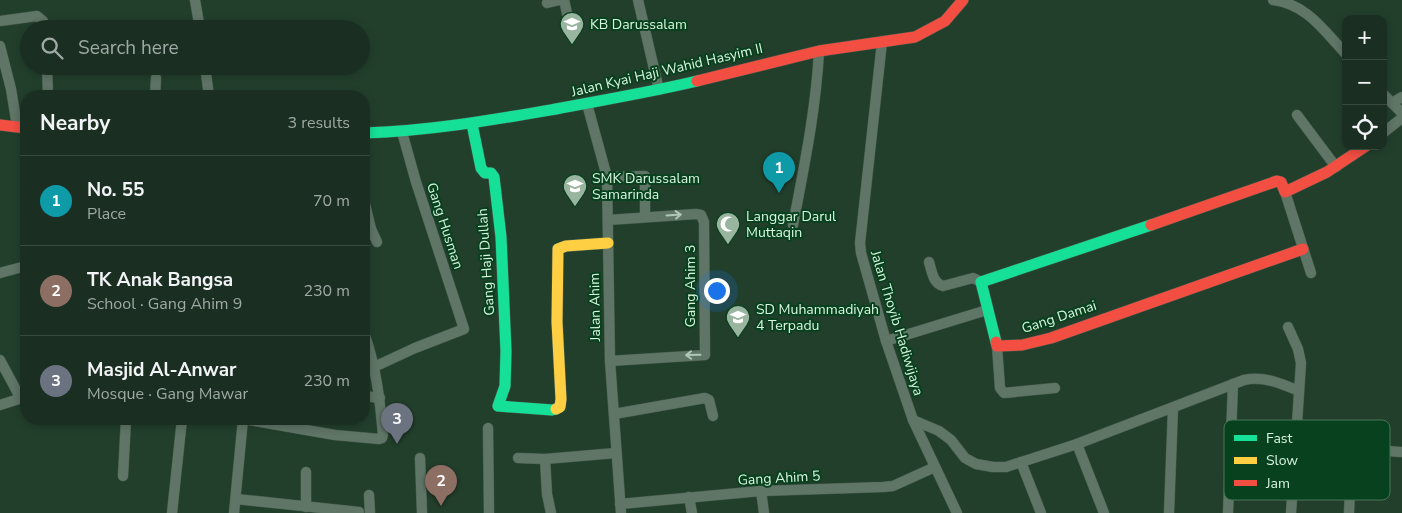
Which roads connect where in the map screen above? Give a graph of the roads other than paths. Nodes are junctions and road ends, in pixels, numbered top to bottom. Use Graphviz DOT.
graph roads {
  1 [pos="195,0"];
  2 [pos="560,0"];
  3 [pos="564,0"];
  4 [pos="638,0"];
  5 [pos="963,0"];
  6 [pos="1273,0"];
  7 [pos="1277,0"];
  8 [pos="546,4"];
  9 [pos="40,20"];
  10 [pos="198,20"];
  11 [pos="0,21"];
  12 [pos="571,31"];
  13 [pos="882,42"];
  14 [pos="0,46"];
  15 [pos="1342,50"];
  16 [pos="819,51"];
  17 [pos="47,75"];
  18 [pos="206,75"];
  19 [pos="156,78"];
  20 [pos="48,90"];
  21 [pos="155,90"];
  22 [pos="208,90"];
  23 [pos="659,90"];
  24 [pos="1402,97"];
  25 [pos="1387,98"];
  26 [pos="1392,103"];
  27 [pos="587,104"];
  28 [pos="1402,113"];
  29 [pos="1298,115"];
  30 [pos="1402,118"];
  31 [pos="20,123"];
  32 [pos="472,124"];
  33 [pos="0,126"];
  34 [pos="20,127"];
  35 [pos="1387,130"];
  36 [pos="402,132"];
  37 [pos="370,133"];
  38 [pos="1360,150"];
  39 [pos="1336,167"];
  40 [pos="607,177"];
  41 [pos="1285,192"];
  42 [pos="645,217"];
  43 [pos="608,220"];
  44 [pos="370,225"];
  45 [pos="793,225"];
  46 [pos="376,242"];
  47 [pos="608,243"];
  48 [pos="1303,249"];
  49 [pos="929,262"];
  50 [pos="20,268"];
  51 [pos="0,273"];
  52 [pos="1312,273"];
  53 [pos="981,282"];
  54 [pos="987,310"];
  55 [pos="1288,326"];
  56 [pos="886,340"];
  57 [pos="997,346"];
  58 [pos="370,350"];
  59 [pos="0,360"];
  60 [pos="610,362"];
  61 [pos="374,367"];
  62 [pos="1233,384"];
  63 [pos="1054,388"];
  64 [pos="1298,391"];
  65 [pos="20,392"];
  66 [pos="370,397"];
  67 [pos="380,398"];
  68 [pos="20,399"];
  69 [pos="0,405"];
  70 [pos="1173,408"];
  71 [pos="614,414"];
  72 [pos="714,416"];
  73 [pos="912,420"];
  74 [pos="1232,420"];
  75 [pos="1296,420"];
  76 [pos="126,425"];
  77 [pos="181,425"];
  78 [pos="242,425"];
  79 [pos="278,425"];
  80 [pos="488,428"];
  81 [pos="1077,444"];
  82 [pos="616,453"];
  83 [pos="420,458"];
  84 [pos="518,458"];
  85 [pos="545,458"];
  86 [pos="1021,462"];
  87 [pos="935,467"];
  88 [pos="306,472"];
  89 [pos="123,476"];
  90 [pos="761,491"];
  91 [pos="370,495"];
  92 [pos="690,497"];
  93 [pos="236,499"];
  94 [pos="1229,500"];
  95 [pos="1292,500"];
  96 [pos="1350,500"];
  97 [pos="306,507"];
  98 [pos="620,508"];
  99 [pos="358,512"];
  100 [pos="172,513"];
  101 [pos="234,513"];
  102 [pos="370,513"];
  103 [pos="422,513"];
  104 [pos="489,513"];
  105 [pos="551,513"];
  106 [pos="692,513"];
  107 [pos="764,513"];
  108 [pos="957,513"];
  109 [pos="1041,513"];
  110 [pos="1104,513"];
  111 [pos="1169,513"];
  112 [pos="1228,513"];
  113 [pos="1291,513"];
  114 [pos="1349,513"];
  1 -- 10 [label="street"];
  2 -- 8 [label="street"];
  3 -- 12 [label="street"];
  4 -- 23 [label="street"];
  5 -- 13 [label="street, Jalan Kyai Haji Wahid Hasyim II"];
  6 -- 7 [label="street"];
  7 -- 15 [label="street"];
  9 -- 11 [label="street"];
  13 -- 16 [label="street, Jalan Kyai Haji Wahid Hasyim II"];
  13 -- 56 [label="street, Jalan Thoyib Hadiwijaya"];
  14 -- 31 [label="street"];
  16 -- 23 [label="street, Jalan Kyai Haji Wahid Hasyim II"];
  16 -- 45 [label="street"];
  17 -- 20 [label="street"];
  18 -- 22 [label="street"];
  19 -- 21 [label="street"];
  23 -- 27 [label="street, Jalan Kyai Haji Wahid Hasyim II"];
  24 -- 26 [label="street"];
  25 -- 26 [label="street"];
  26 -- 28 [label="street"];
  27 -- 32 [label="street, Jalan Kyai Haji Wahid Hasyim II"];
  27 -- 40 [label="street, Jalan Ahim"];
  29 -- 39 [label="street"];
  30 -- 35 [label="street"];
  32 -- 36 [label="street, Jalan Kyai Haji Wahid Hasyim II"];
  32 -- 47 [label="street, Gang Haji Dullah"];
  33 -- 34 [label="street"];
  36 -- 37 [label="street, Jalan Kyai Haji Wahid Hasyim II"];
  36 -- 61 [label="street, Gang Husman"];
  38 -- 39 [label="street"];
  39 -- 41 [label="street"];
  40 -- 42 [label="street"];
  40 -- 43 [label="street, Jalan Ahim"];
  41 -- 48 [label="street"];
  41 -- 53 [label="street"];
  42 -- 43 [label="street, Gang Ahim 3"];
  42 -- 60 [label="street, Gang Ahim 3, one-way"];
  43 -- 47 [label="street, Jalan Ahim"];
  44 -- 46 [label="street"];
  47 -- 60 [label="street, Jalan Ahim"];
  48 -- 52 [label="street"];
  48 -- 57 [label="street, Gang Damai"];
  49 -- 53 [label="street"];
  50 -- 51 [label="street"];
  53 -- 54 [label="street"];
  54 -- 56 [label="street"];
  54 -- 57 [label="street"];
  55 -- 64 [label="street"];
  56 -- 73 [label="street, Jalan Thoyib Hadiwijaya"];
  57 -- 63 [label="street"];
  58 -- 61 [label="street"];
  59 -- 65 [label="street"];
  60 -- 71 [label="street, Jalan Ahim"];
  61 -- 67 [label="street"];
  62 -- 64 [label="street"];
  62 -- 70 [label="street"];
  62 -- 74 [label="street"];
  64 -- 75 [label="street"];
  66 -- 67 [label="street"];
  67 -- 79 [label="street"];
  68 -- 69 [label="street"];
  70 -- 81 [label="street"];
  70 -- 111 [label="street"];
  71 -- 72 [label="street"];
  71 -- 82 [label="street, Jalan Ahim"];
  73 -- 86 [label="street"];
  73 -- 87 [label="street, Jalan Thoyib Hadiwijaya"];
  76 -- 89 [label="street"];
  77 -- 100 [label="street"];
  78 -- 93 [label="street"];
  80 -- 104 [label="street"];
  81 -- 86 [label="street"];
  81 -- 110 [label="street"];
  82 -- 85 [label="street"];
  82 -- 98 [label="street, Jalan Ahim"];
  83 -- 103 [label="street"];
  84 -- 85 [label="street"];
  85 -- 105 [label="street"];
  86 -- 109 [label="street"];
  87 -- 90 [label="street, Gang Ahim 5"];
  87 -- 108 [label="street, Jalan Thoyib Hadiwijaya"];
  88 -- 97 [label="street"];
  90 -- 92 [label="street, Gang Ahim 5"];
  90 -- 107 [label="street"];
  91 -- 102 [label="street"];
  92 -- 98 [label="street, Gang Ahim 5"];
  92 -- 106 [label="street"];
  93 -- 97 [label="street"];
  93 -- 101 [label="street"];
  94 -- 112 [label="street"];
  95 -- 113 [label="street"];
  96 -- 114 [label="street"];
  97 -- 99 [label="street"];
}
